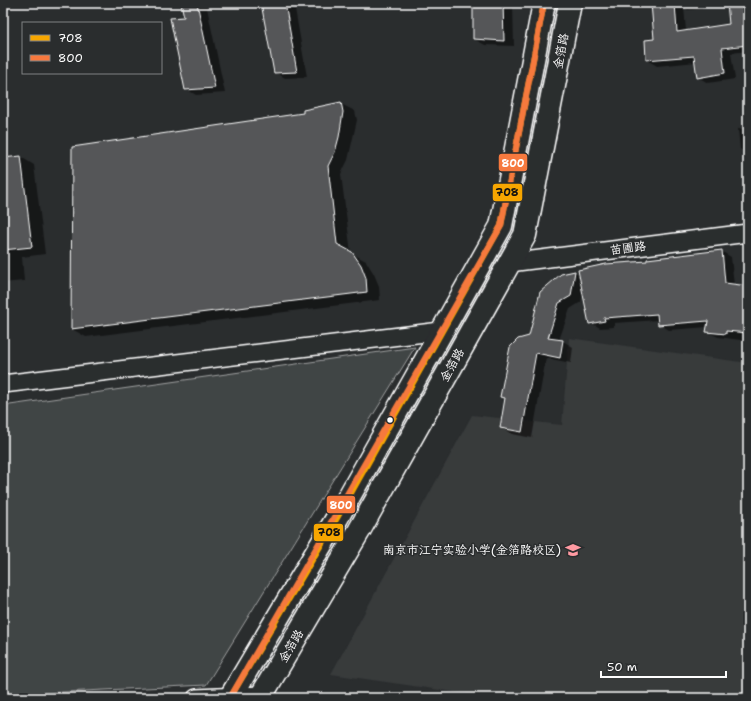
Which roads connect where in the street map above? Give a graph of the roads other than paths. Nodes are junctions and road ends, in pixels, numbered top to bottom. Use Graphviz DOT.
graph roads {
  1 [pos="544,3"];
  2 [pos="570,3"];
  3 [pos="748,233"];
  4 [pos="509,263"];
  5 [pos="441,331"];
  6 [pos="3,384"];
  7 [pos="230,697"];
  8 [pos="261,697"];
  9 [pos="196,698"];
  1 -- 5 [label="main road"];
  2 -- 4 [label="main road, 金箔路"];
  3 -- 4 [label="street, 苗圃路"];
  4 -- 8 [label="main road, 金箔路"];
  5 -- 6 [label="street"];
  5 -- 7 [label="main road"];
  7 -- 8 [label="street"];
  7 -- 9 [label="street"];
}
